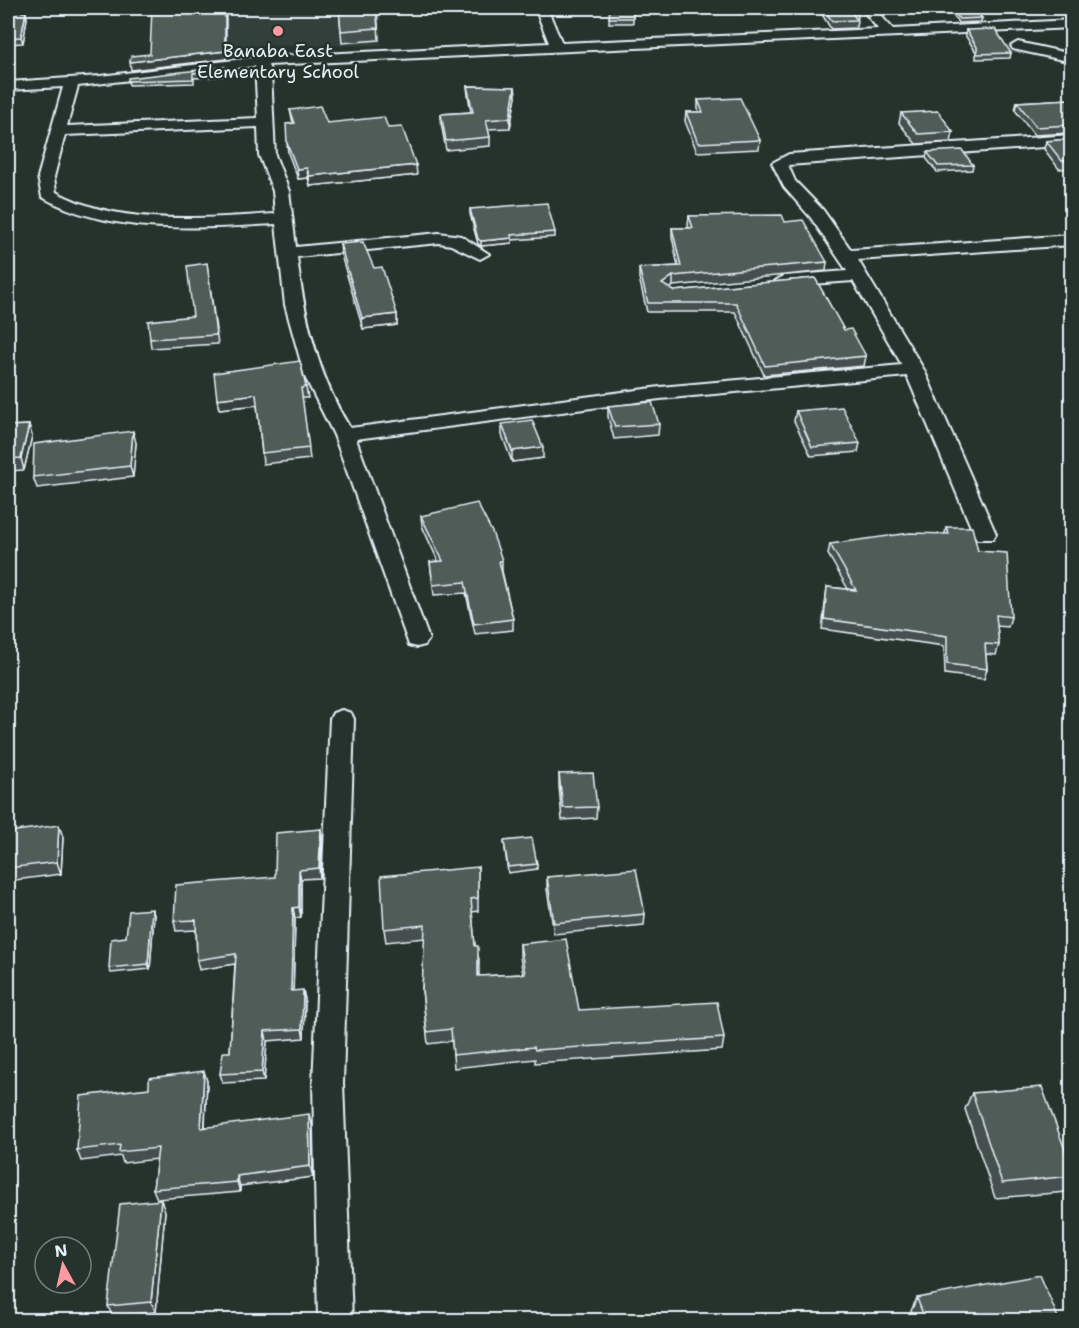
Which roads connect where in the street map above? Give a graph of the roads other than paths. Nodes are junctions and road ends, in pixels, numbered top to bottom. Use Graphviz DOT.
graph roads {
  1 [pos="541,8"];
  2 [pos="867,8"];
  3 [pos="1071,24"];
  4 [pos="889,33"];
  5 [pos="1018,46"];
  6 [pos="557,47"];
  7 [pos="1071,58"];
  8 [pos="260,61"];
  9 [pos="71,82"];
  10 [pos="8,86"];
  11 [pos="266,122"];
  12 [pos="60,131"];
  13 [pos="1071,140"];
  14 [pos="285,218"];
  15 [pos="1071,240"];
  16 [pos="289,253"];
  17 [pos="480,254"];
  18 [pos="846,256"];
  19 [pos="857,275"];
  20 [pos="769,283"];
  21 [pos="914,370"];
  22 [pos="344,435"];
  23 [pos="985,534"];
  24 [pos="417,639"];
  25 [pos="342,719"];
  26 [pos="335,1320"];
  1 -- 6 [label="street"];
  2 -- 4 [label="street"];
  3 -- 4 [label="street"];
  4 -- 6 [label="street"];
  5 -- 7 [label="street"];
  6 -- 8 [label="street"];
  8 -- 9 [label="street"];
  8 -- 11 [label="street"];
  9 -- 10 [label="street"];
  9 -- 12 [label="street"];
  11 -- 12 [label="street"];
  11 -- 14 [label="street"];
  12 -- 14 [label="street"];
  13 -- 18 [label="street"];
  14 -- 16 [label="street"];
  15 -- 18 [label="street"];
  16 -- 17 [label="street"];
  16 -- 22 [label="street"];
  18 -- 19 [label="street"];
  19 -- 20 [label="street"];
  19 -- 21 [label="street"];
  21 -- 22 [label="street"];
  21 -- 23 [label="street"];
  22 -- 24 [label="street"];
  25 -- 26 [label="street"];
}
